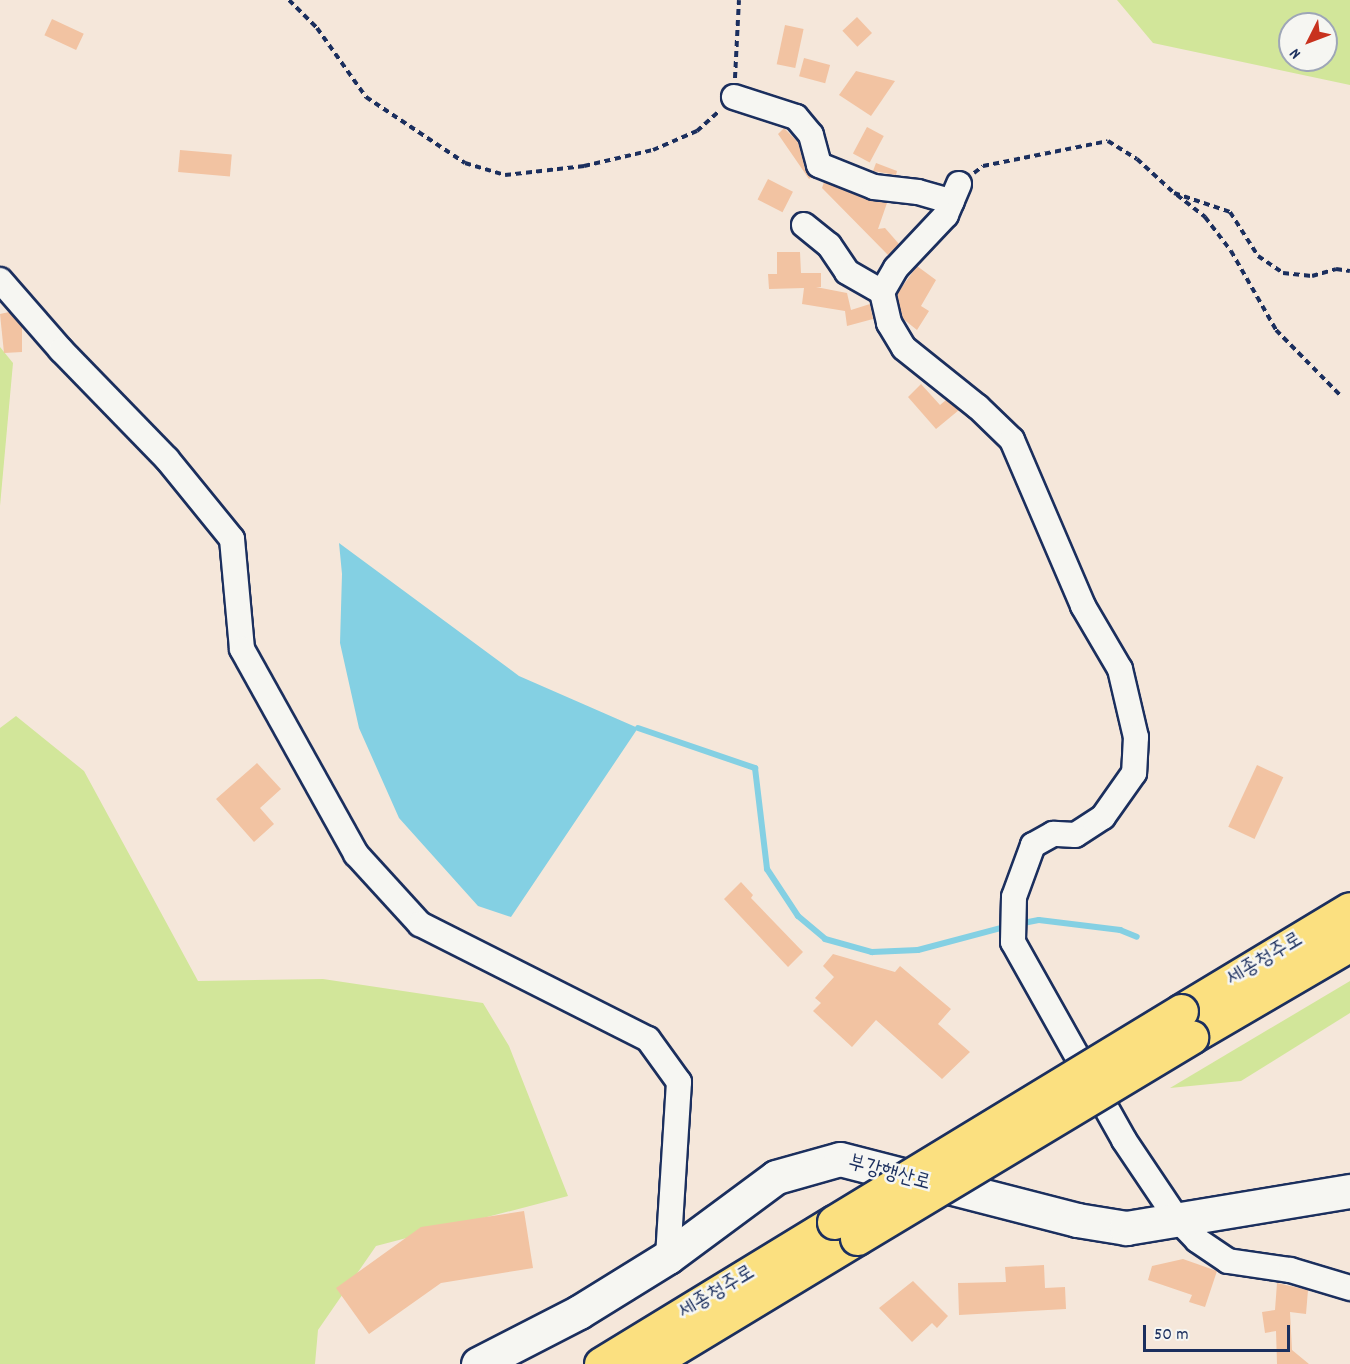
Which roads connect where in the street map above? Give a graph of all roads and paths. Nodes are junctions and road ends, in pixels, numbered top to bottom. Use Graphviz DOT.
graph roads {
  1 [pos="289,0"];
  2 [pos="739,0"];
  3 [pos="734,98"];
  4 [pos="956,193"];
  5 [pos="1174,193"];
  6 [pos="804,225"];
  7 [pos="1350,271"];
  8 [pos="0,280"];
  9 [pos="882,292"];
  10 [pos="1340,395"];
  11 [pos="1350,909"];
  12 [pos="1350,944"];
  13 [pos="1186,1024"];
  14 [pos="1350,1191"];
  15 [pos="1177,1219"];
  16 [pos="846,1230"];
  17 [pos="668,1257"];
  18 [pos="1350,1288"];
  19 [pos="478,1364"];
  20 [pos="601,1364"];
  21 [pos="649,1364"];
  1 -- 3 [label="path"];
  2 -- 3 [label="path"];
  3 -- 4 [label="street"];
  4 -- 5 [label="path"];
  4 -- 9 [label="street"];
  5 -- 7 [label="path"];
  5 -- 10 [label="path"];
  6 -- 9 [label="street"];
  8 -- 17 [label="street"];
  9 -- 15 [label="street"];
  11 -- 13 [label="highway, 세종청주로"];
  12 -- 13 [label="highway, 세종청주로"];
  13 -- 16 [label="highway, bridge"];
  14 -- 15 [label="street, 부강행산로"];
  15 -- 17 [label="street, 부강행산로"];
  15 -- 18 [label="street"];
  16 -- 20 [label="highway, 세종청주로"];
  16 -- 21 [label="highway, 세종청주로"];
  17 -- 19 [label="street, 부강행산로"];
}
